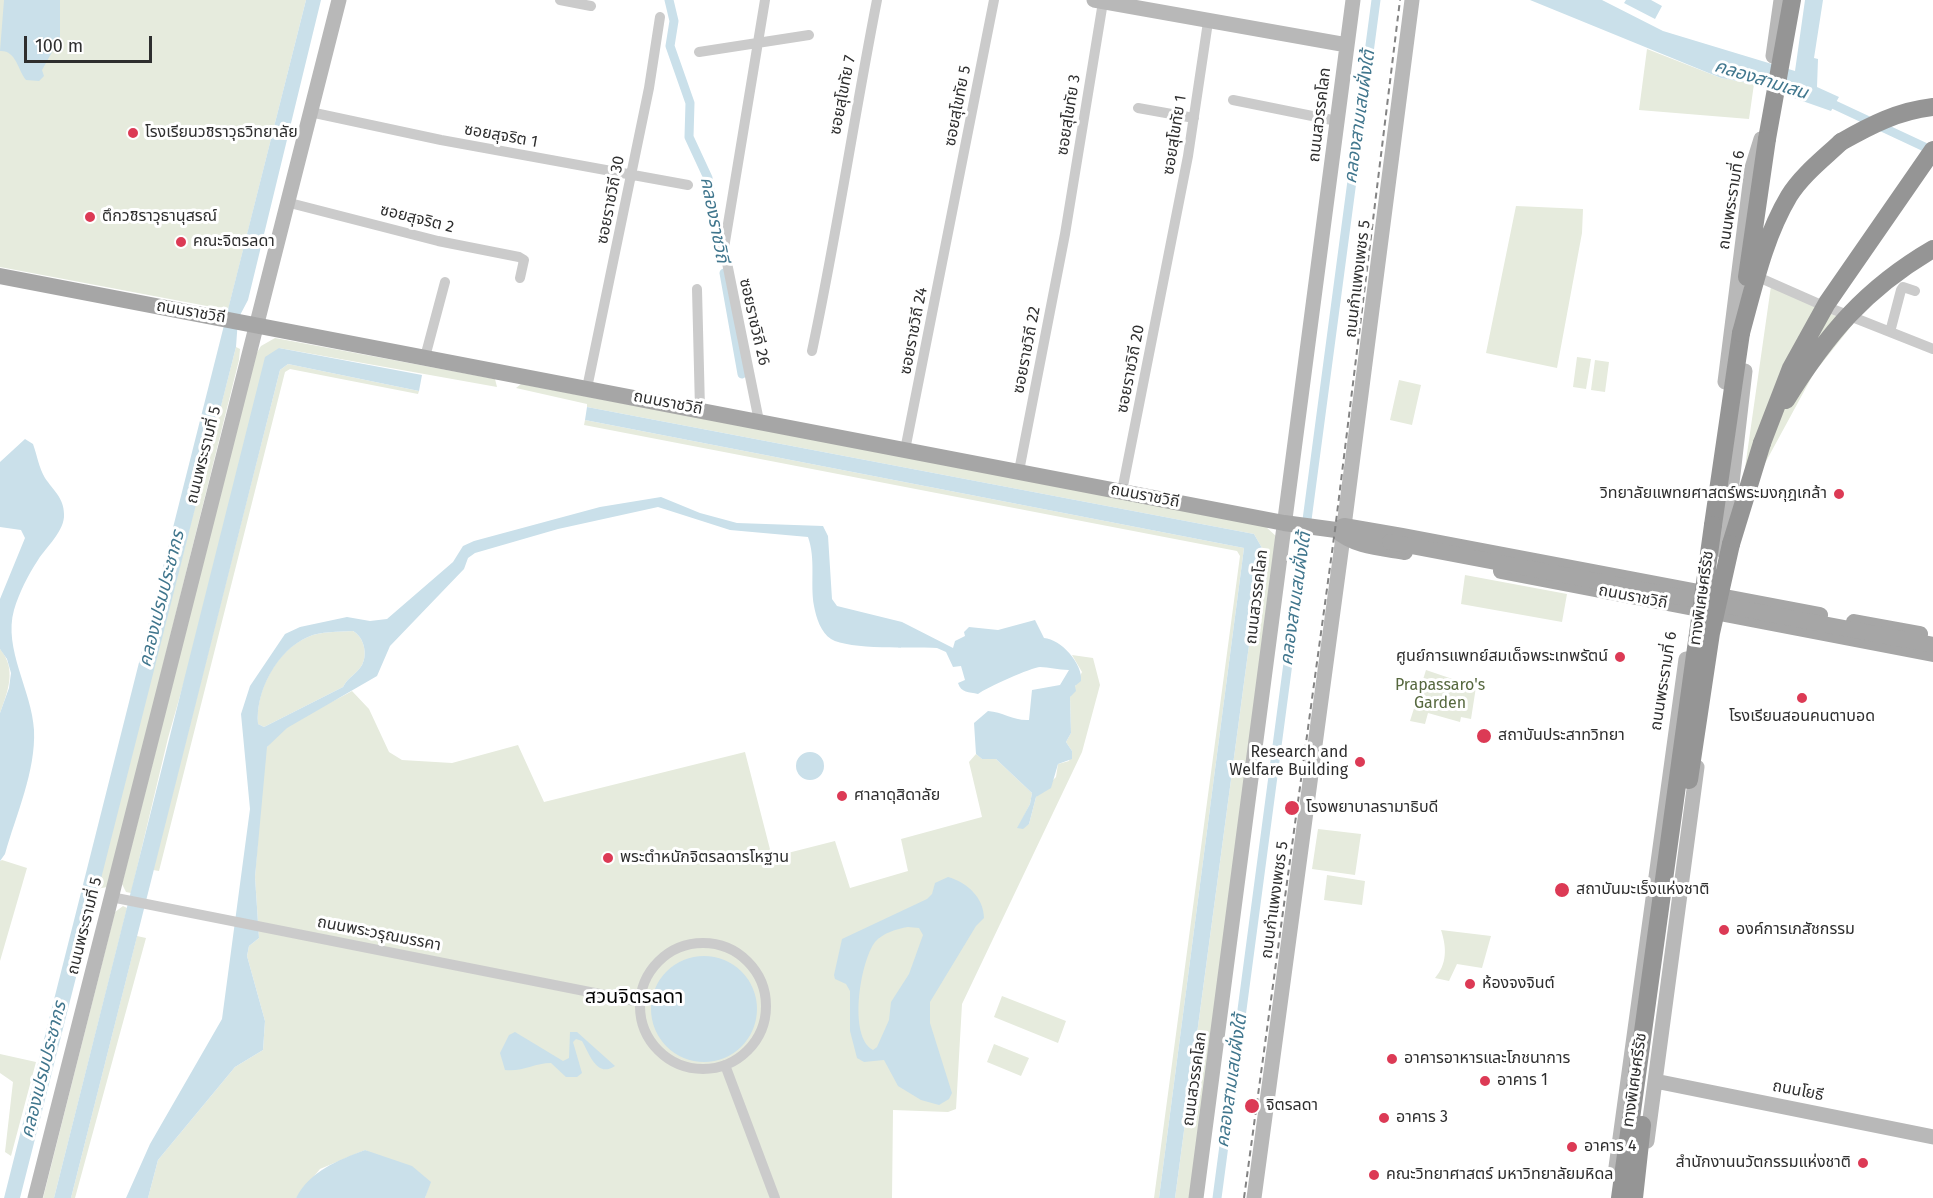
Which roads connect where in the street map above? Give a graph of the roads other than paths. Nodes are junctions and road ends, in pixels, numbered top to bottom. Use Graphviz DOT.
graph roads {
  1 [pos="339,0"];
  2 [pos="560,0"];
  3 [pos="765,0"];
  4 [pos="877,0"];
  5 [pos="994,0"];
  6 [pos="1353,0"];
  7 [pos="1412,0"];
  8 [pos="1781,0"];
  9 [pos="1792,0"];
  10 [pos="1099,1"];
  11 [pos="591,6"];
  12 [pos="660,17"];
  13 [pos="1208,21"];
  14 [pos="809,35"];
  15 [pos="758,42"];
  16 [pos="1347,45"];
  17 [pos="699,52"];
  18 [pos="1233,100"];
  19 [pos="1933,107"];
  20 [pos="1138,108"];
  21 [pos="310,112"];
  22 [pos="1194,118"];
  23 [pos="1337,121"];
  24 [pos="1762,135"];
  25 [pos="1933,150"];
  26 [pos="631,175"];
  27 [pos="688,184"];
  28 [pos="286,202"];
  29 [pos="951,218"];
  30 [pos="1065,234"];
  31 [pos="1933,249"];
  32 [pos="1169,252"];
  33 [pos="0,276"];
  34 [pos="1758,277"];
  35 [pos="520,278"];
  36 [pos="445,282"];
  37 [pos="697,289"];
  38 [pos="1914,291"];
  39 [pos="248,322"];
  40 [pos="1890,332"];
  41 [pos="1741,333"];
  42 [pos="1933,349"];
  43 [pos="812,351"];
  44 [pos="425,357"];
  45 [pos="588,388"];
  46 [pos="700,409"];
  47 [pos="759,421"];
  48 [pos="1762,443"];
  49 [pos="905,450"];
  50 [pos="1019,471"];
  51 [pos="1122,491"];
  52 [pos="1288,523"];
  53 [pos="1344,533"];
  54 [pos="1659,584"];
  55 [pos="1696,591"];
  56 [pos="1720,596"];
  57 [pos="1657,602"];
  58 [pos="1694,609"];
  59 [pos="1717,613"];
  60 [pos="1852,630"];
  61 [pos="1933,637"];
  62 [pos="1933,645"];
  63 [pos="1933,654"];
  64 [pos="1702,728"];
  65 [pos="1664,811"];
  66 [pos="1656,867"];
  67 [pos="1684,871"];
  68 [pos="118,898"];
  69 [pos="640,1002"];
  70 [pos="724,1065"];
  71 [pos="1655,1081"];
  72 [pos="1933,1137"];
  73 [pos="35,1198"];
  74 [pos="775,1198"];
  75 [pos="1196,1198"];
  76 [pos="1254,1198"];
  77 [pos="1612,1198"];
  78 [pos="1620,1198"];
  79 [pos="1634,1198"];
  80 [pos="1640,1198"];
  1 -- 21 [label="main road, ถนนพระรามที่ 5"];
  2 -- 11 [label="street"];
  3 -- 15 [label="street, ซอยราชวิถี 26"];
  4 -- 43 [label="street, ซอยสุโขทัย 7"];
  5 -- 29 [label="street, ซอยสุโขทัย 5"];
  6 -- 16 [label="main road, ถนนสวรรคโลก"];
  7 -- 53 [label="main road, ถนนกำแพงเพชร 5"];
  8 -- 24 [label="main road, ถนนพระรามที่ 6"];
  9 -- 41 [label="highway, ทางพิเศษศรีรัช, bridge"];
  10 -- 13 [label="main road"];
  10 -- 30 [label="street, ซอยสุโขทัย 3"];
  12 -- 26 [label="street, ซอยราชวิถี 30"];
  13 -- 16 [label="main road"];
  13 -- 22 [label="street, ซอยสุโขทัย 1"];
  14 -- 15 [label="street"];
  15 -- 17 [label="street"];
  15 -- 47 [label="street, ซอยราชวิถี 26"];
  16 -- 23 [label="main road, ถนนสวรรคโลก"];
  18 -- 23 [label="street"];
  19 -- 41 [label="highway, bridge"];
  20 -- 22 [label="street"];
  21 -- 26 [label="street, ซอยสุจริต 1"];
  21 -- 28 [label="main road, ถนนพระรามที่ 5"];
  22 -- 32 [label="street, ซอยสุโขทัย 1"];
  23 -- 52 [label="main road, ถนนสวรรคโลก"];
  24 -- 34 [label="main road, ถนนพระรามที่ 6"];
  24 -- 55 [label="main road, ถนนพระรามที่ 6"];
  25 -- 48 [label="highway, bridge"];
  26 -- 27 [label="street, ซอยสุจริต 1"];
  26 -- 45 [label="street, ซอยราชวิถี 30"];
  28 -- 35 [label="street, ซอยสุจริต 2"];
  28 -- 39 [label="main road, ถนนพระรามที่ 5"];
  29 -- 49 [label="street, ซอยราชวิถี 24"];
  30 -- 50 [label="street, ซอยราชวิถี 22"];
  31 -- 48 [label="highway, bridge"];
  32 -- 51 [label="street, ซอยราชวิถี 20"];
  33 -- 39 [label="main road, ถนนราชวิถี"];
  34 -- 40 [label="street"];
  34 -- 56 [label="main road, ถนนพระรามที่ 6"];
  36 -- 44 [label="street"];
  37 -- 46 [label="street"];
  38 -- 40 [label="street"];
  39 -- 44 [label="main road, ถนนราชวิถี"];
  39 -- 68 [label="main road, ถนนพระรามที่ 5"];
  40 -- 42 [label="street"];
  41 -- 78 [label="highway, ทางพิเศษศรีรัช, bridge"];
  44 -- 45 [label="main road, ถนนราชวิถี"];
  45 -- 46 [label="main road, ถนนราชวิถี"];
  46 -- 47 [label="main road, ถนนราชวิถี"];
  47 -- 49 [label="main road, ถนนราชวิถี"];
  48 -- 79 [label="highway, ทางพิเศษศรีรัช, bridge"];
  49 -- 50 [label="main road, ถนนราชวิถี"];
  50 -- 51 [label="main road, ถนนราชวิถี"];
  51 -- 52 [label="main road, ถนนราชวิถี"];
  52 -- 53 [label="main road, ถนนราชวิถี"];
  52 -- 75 [label="main road, ถนนสวรรคโลก"];
  53 -- 54 [label="main road, ถนนราชวิถี"];
  53 -- 57 [label="main road, ถนนราชวิถี"];
  53 -- 62 [label="main road, bridge"];
  53 -- 76 [label="main road, ถนนกำแพงเพชร 5"];
  54 -- 55 [label="main road, ถนนราชวิถี"];
  54 -- 57 [label="main road"];
  55 -- 56 [label="main road, ถนนราชวิถี"];
  55 -- 58 [label="main road, ถนนพระรามที่ 6"];
  56 -- 59 [label="main road, ถนนพระรามที่ 6"];
  56 -- 60 [label="main road, ถนนราชวิถี"];
  57 -- 58 [label="main road, ถนนราชวิถี"];
  58 -- 59 [label="main road, ถนนราชวิถี"];
  58 -- 65 [label="main road, ถนนพระรามที่ 6"];
  59 -- 60 [label="main road, ถนนราชวิถี"];
  59 -- 64 [label="main road, ถนนพระรามที่ 6"];
  60 -- 61 [label="main road, ถนนราชวิถี"];
  60 -- 63 [label="main road, ถนนราชวิถี"];
  64 -- 65 [label="main road"];
  64 -- 67 [label="main road, ถนนพระรามที่ 6"];
  65 -- 66 [label="main road, ถนนพระรามที่ 6"];
  66 -- 67 [label="main road"];
  66 -- 77 [label="main road, ถนนพระรามที่ 6"];
  67 -- 71 [label="main road, ถนนพระรามที่ 6"];
  68 -- 69 [label="street, ถนนพระวรุณมรรคา"];
  68 -- 73 [label="main road, ถนนพระรามที่ 5"];
  69 -- 70 [label="street"];
  69 -- 70 [label="street"];
  70 -- 74 [label="street"];
  71 -- 72 [label="main road, ถนนโยธี"];
  71 -- 80 [label="main road, ถนนพระรามที่ 6"];
}
